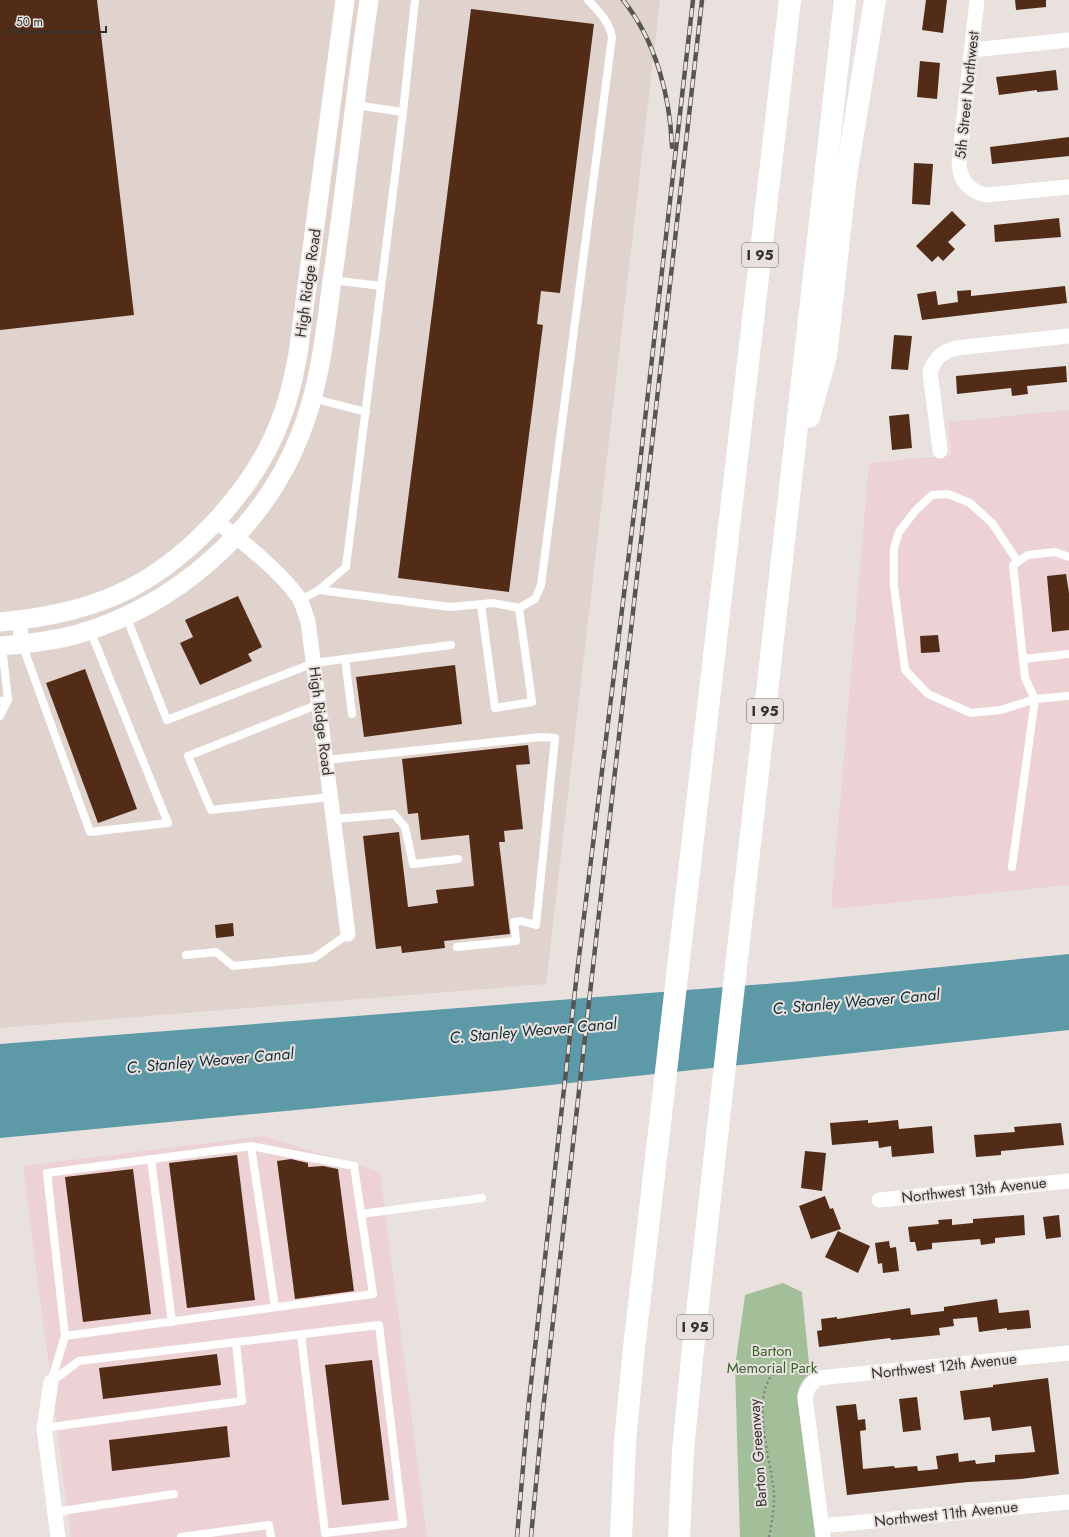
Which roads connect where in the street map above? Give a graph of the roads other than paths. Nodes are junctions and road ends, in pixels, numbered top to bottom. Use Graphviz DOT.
graph roads {
  1 [pos="345,0"];
  2 [pos="369,0"];
  3 [pos="415,0"];
  4 [pos="588,0"];
  5 [pos="845,0"];
  6 [pos="874,0"];
  7 [pos="978,0"];
  8 [pos="789,2"];
  9 [pos="1069,40"];
  10 [pos="972,50"];
  11 [pos="332,101"];
  12 [pos="355,105"];
  13 [pos="403,112"];
  14 [pos="1069,187"];
  15 [pos="332,280"];
  16 [pos="381,286"];
  17 [pos="1069,336"];
  18 [pos="290,391"];
  19 [pos="312,398"];
  20 [pos="366,412"];
  21 [pos="940,451"];
  22 [pos="792,473"];
  23 [pos="216,521"];
  24 [pos="236,536"];
  25 [pos="1069,557"];
  26 [pos="1018,562"];
  27 [pos="319,590"];
  28 [pos="300,600"];
  29 [pos="481,604"];
  30 [pos="519,608"];
  31 [pos="126,616"];
  32 [pos="20,620"];
  33 [pos="0,622"];
  34 [pos="90,630"];
  35 [pos="22,644"];
  36 [pos="451,645"];
  37 [pos="1,646"];
  38 [pos="1069,654"];
  39 [pos="345,659"];
  40 [pos="1023,659"];
  41 [pos="314,663"];
  42 [pos="1069,696"];
  43 [pos="1035,699"];
  44 [pos="4,700"];
  45 [pos="319,704"];
  46 [pos="352,714"];
  47 [pos="0,716"];
  48 [pos="326,760"];
  49 [pos="331,797"];
  50 [pos="334,819"];
  51 [pos="458,859"];
  52 [pos="1012,866"];
  53 [pos="348,934"];
  54 [pos="457,947"];
  55 [pos="186,955"];
  56 [pos="251,1146"];
  57 [pos="151,1159"];
  58 [pos="1069,1181"];
  59 [pos="482,1198"];
  60 [pos="879,1200"];
  61 [pos="361,1214"];
  62 [pos="275,1307"];
  63 [pos="172,1322"];
  64 [pos="301,1335"];
  65 [pos="65,1336"];
  66 [pos="236,1342"];
  67 [pos="1069,1353"];
  68 [pos="51,1382"];
  69 [pos="44,1428"];
  70 [pos="174,1494"];
  71 [pos="1069,1502"];
  72 [pos="55,1512"];
  73 [pos="823,1531"];
  74 [pos="58,1537"];
  75 [pos="181,1537"];
  76 [pos="271,1537"];
  77 [pos="621,1537"];
  78 [pos="679,1537"];
  1 -- 11 [label="street, High Ridge Road"];
  2 -- 12 [label="street, High Ridge Road"];
  3 -- 13 [label="lane"];
  4 -- 30 [label="lane"];
  5 -- 22 [label="highway, I 95"];
  6 -- 22 [label="highway"];
  7 -- 10 [label="street, 5th Street Northwest"];
  8 -- 77 [label="highway, I 95"];
  9 -- 10 [label="street"];
  10 -- 14 [label="street, 5th Street Northwest"];
  11 -- 12 [label="street"];
  11 -- 18 [label="street, High Ridge Road"];
  12 -- 13 [label="lane"];
  12 -- 15 [label="street, High Ridge Road"];
  13 -- 16 [label="lane"];
  15 -- 16 [label="lane"];
  15 -- 19 [label="street, High Ridge Road"];
  16 -- 20 [label="lane"];
  17 -- 21 [label="street"];
  18 -- 19 [label="street"];
  18 -- 23 [label="street, High Ridge Road"];
  19 -- 20 [label="lane"];
  19 -- 24 [label="street, High Ridge Road"];
  20 -- 27 [label="lane"];
  22 -- 78 [label="highway, I 95"];
  23 -- 24 [label="street, High Ridge Road"];
  23 -- 32 [label="street"];
  24 -- 28 [label="street, High Ridge Road"];
  24 -- 31 [label="street"];
  25 -- 26 [label="lane"];
  26 -- 40 [label="lane"];
  26 -- 43 [label="lane"];
  27 -- 28 [label="lane"];
  27 -- 29 [label="lane"];
  28 -- 41 [label="street, High Ridge Road"];
  29 -- 30 [label="lane"];
  29 -- 30 [label="lane"];
  31 -- 34 [label="street"];
  31 -- 41 [label="lane"];
  32 -- 33 [label="street"];
  32 -- 35 [label="street"];
  34 -- 35 [label="street"];
  34 -- 35 [label="lane"];
  35 -- 37 [label="street"];
  36 -- 39 [label="lane"];
  37 -- 44 [label="lane"];
  38 -- 40 [label="lane"];
  39 -- 41 [label="lane"];
  39 -- 46 [label="lane"];
  40 -- 43 [label="lane"];
  41 -- 45 [label="street, High Ridge Road"];
  42 -- 43 [label="lane"];
  43 -- 52 [label="lane"];
  44 -- 47 [label="lane"];
  45 -- 48 [label="street, High Ridge Road"];
  45 -- 49 [label="lane"];
  48 -- 49 [label="street, High Ridge Road"];
  48 -- 54 [label="lane"];
  49 -- 50 [label="street, High Ridge Road"];
  50 -- 51 [label="lane"];
  50 -- 53 [label="street, High Ridge Road"];
  53 -- 55 [label="lane"];
  56 -- 57 [label="lane"];
  56 -- 61 [label="lane"];
  56 -- 62 [label="lane"];
  57 -- 63 [label="lane"];
  57 -- 65 [label="lane"];
  58 -- 60 [label="street, Northwest 13th Avenue"];
  59 -- 61 [label="lane"];
  61 -- 62 [label="lane"];
  62 -- 63 [label="lane"];
  63 -- 65 [label="lane"];
  64 -- 64 [label="lane"];
  64 -- 66 [label="lane"];
  65 -- 68 [label="lane"];
  66 -- 68 [label="lane"];
  66 -- 69 [label="lane"];
  67 -- 73 [label="street, Northwest 12th Avenue"];
  68 -- 69 [label="street"];
  69 -- 72 [label="street"];
  70 -- 72 [label="lane"];
  71 -- 73 [label="street, Northwest 11th Avenue"];
  72 -- 74 [label="street"];
  75 -- 76 [label="lane"];
}
